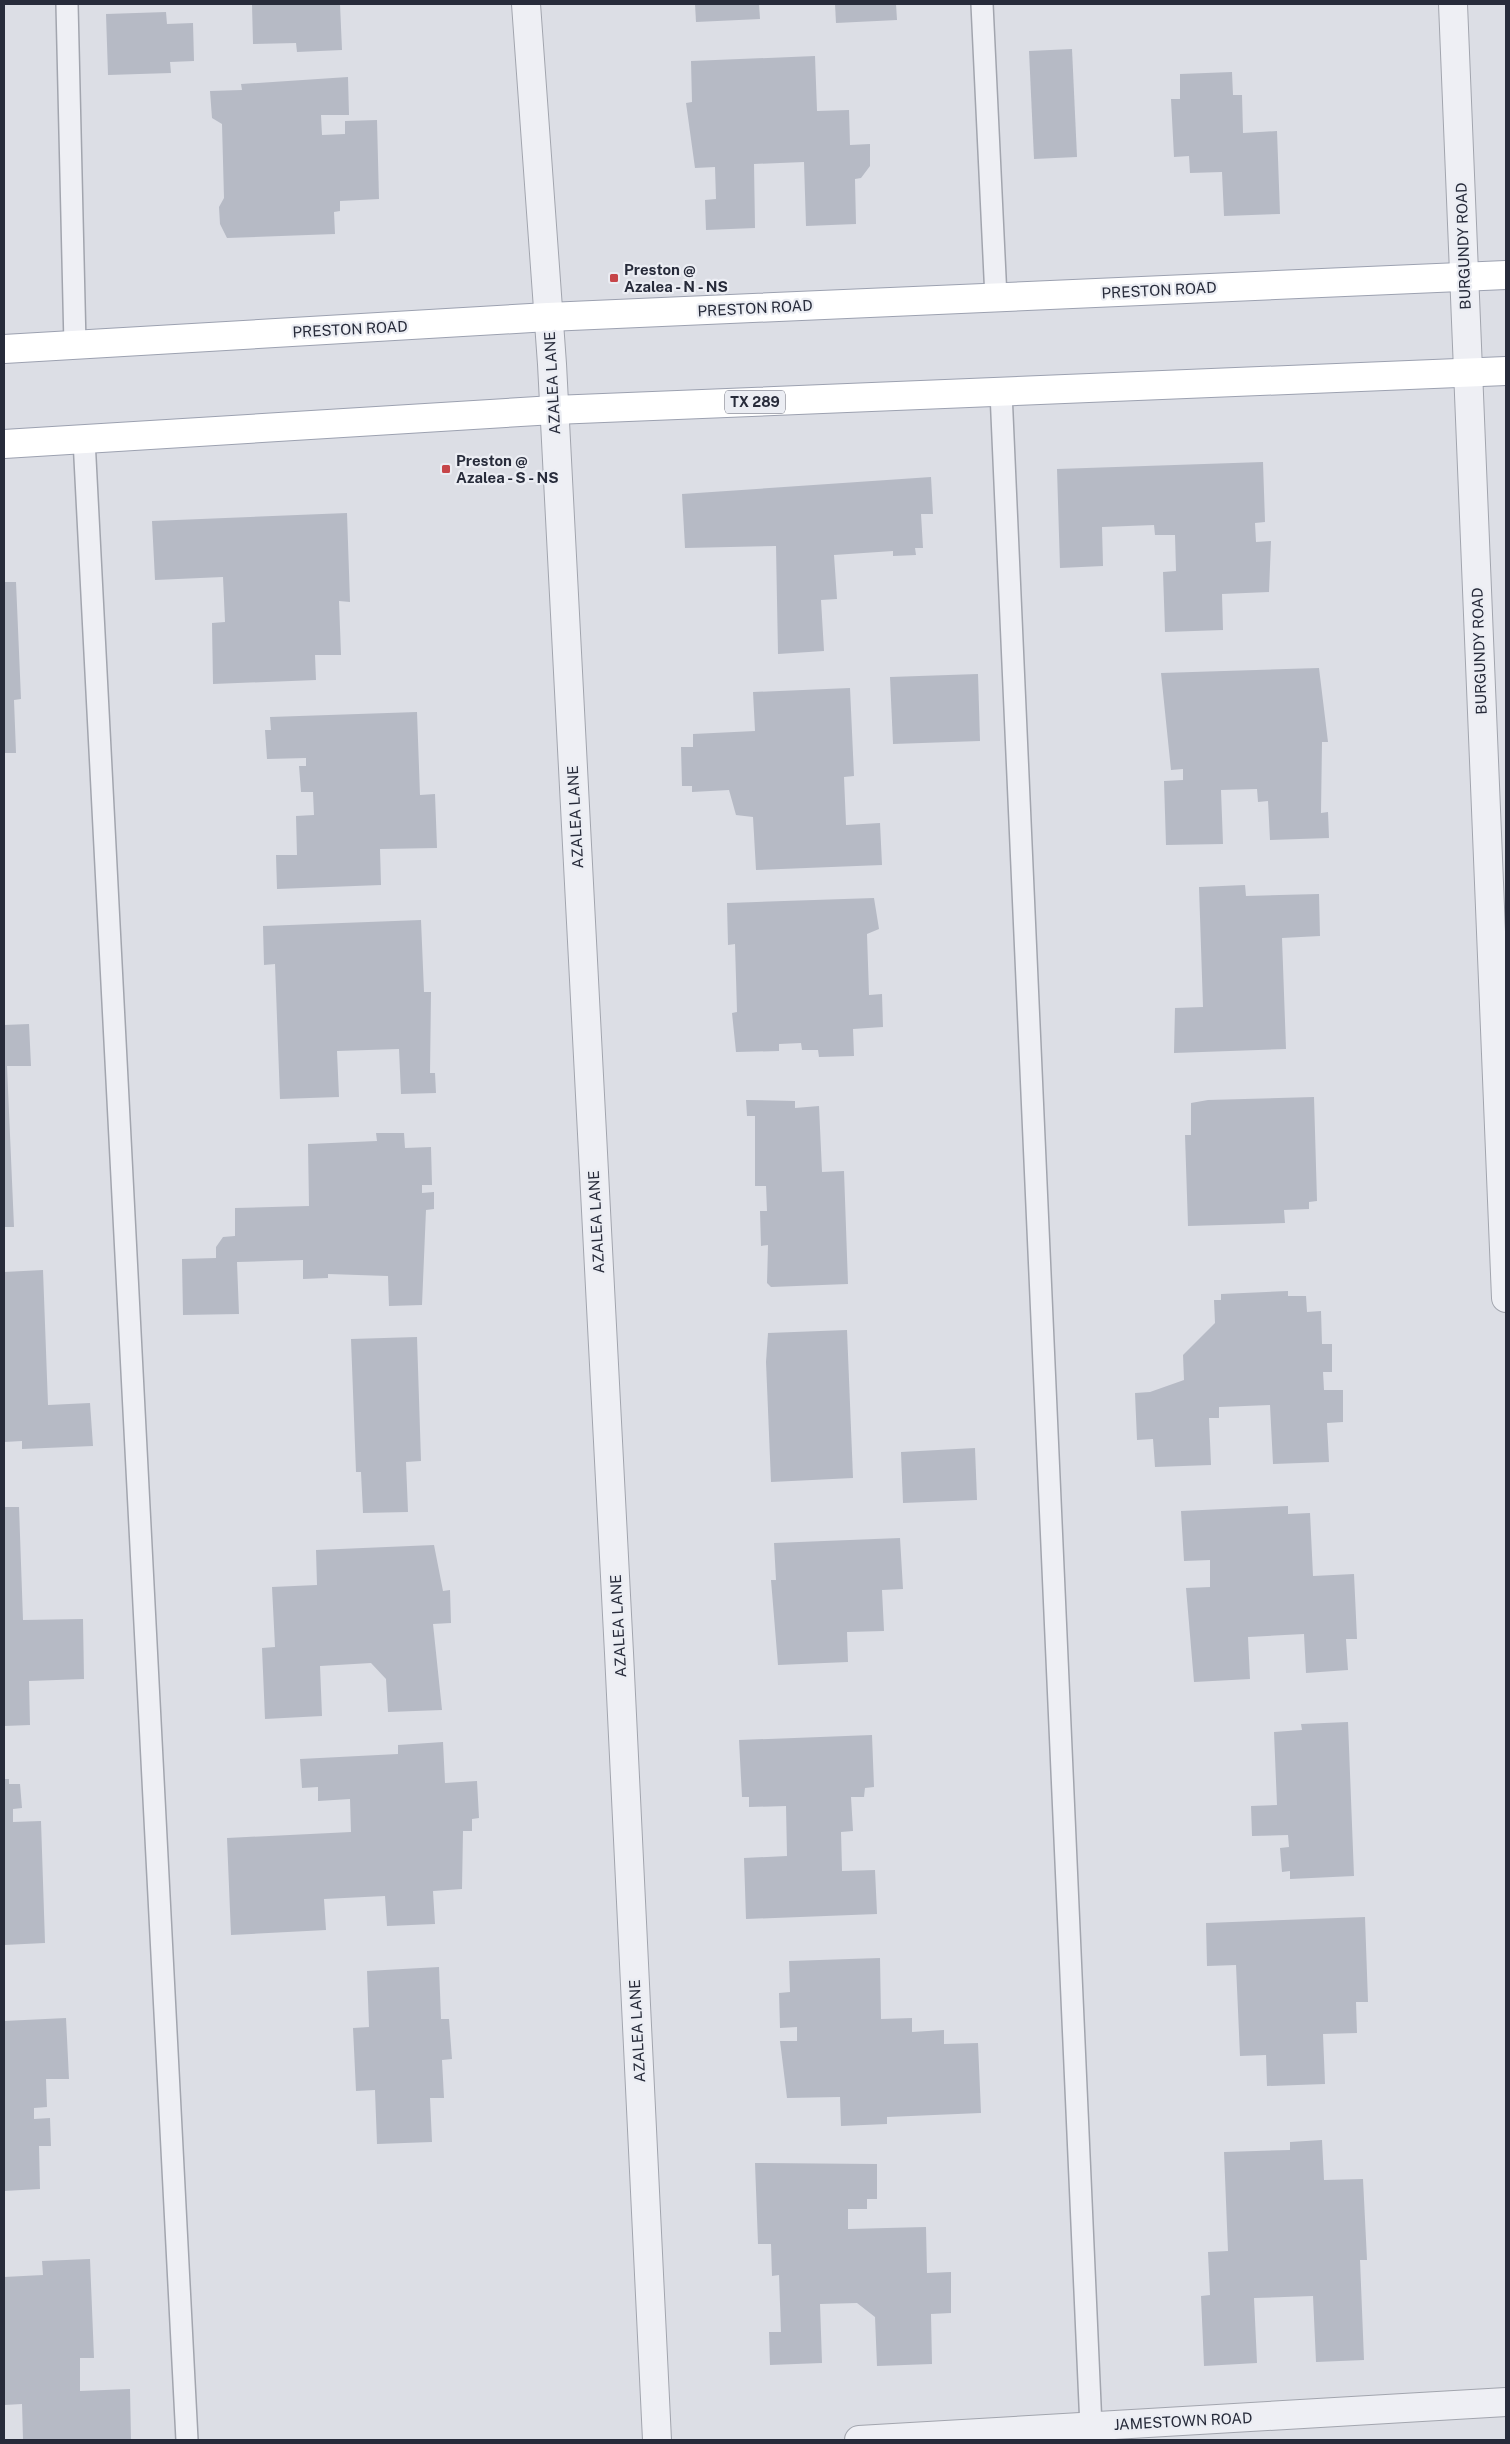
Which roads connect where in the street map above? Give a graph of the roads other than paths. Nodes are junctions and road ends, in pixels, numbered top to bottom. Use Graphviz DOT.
graph roads {
  1 [pos="67,4"];
  2 [pos="526,4"];
  3 [pos="982,4"];
  4 [pos="1452,4"];
  5 [pos="1506,275"];
  6 [pos="1464,276"];
  7 [pos="996,298"];
  8 [pos="548,318"];
  9 [pos="74,345"];
  10 [pos="4,349"];
  11 [pos="1506,371"];
  12 [pos="1468,373"];
  13 [pos="1001,392"];
  14 [pos="554,410"];
  15 [pos="84,439"];
  16 [pos="4,444"];
  17 [pos="1506,1298"];
  18 [pos="1506,2402"];
  19 [pos="1095,2434"];
  20 [pos="187,2440"];
  21 [pos="657,2440"];
  22 [pos="859,2440"];
  1 -- 9 [label="lane"];
  2 -- 8 [label="street, AZALEA LANE"];
  3 -- 7 [label="lane"];
  4 -- 6 [label="street, BURGUNDY ROAD"];
  5 -- 6 [label="main road, PRESTON ROAD"];
  6 -- 7 [label="main road, PRESTON ROAD"];
  6 -- 12 [label="street, BURGUNDY ROAD"];
  7 -- 8 [label="main road, PRESTON ROAD"];
  8 -- 9 [label="main road, PRESTON ROAD"];
  8 -- 14 [label="street, AZALEA LANE"];
  9 -- 10 [label="main road, PRESTON ROAD"];
  11 -- 12 [label="main road, TX 289"];
  12 -- 13 [label="main road, TX 289"];
  12 -- 17 [label="street, BURGUNDY ROAD"];
  13 -- 14 [label="main road, TX 289"];
  13 -- 19 [label="lane"];
  14 -- 15 [label="main road, TX 289"];
  14 -- 21 [label="street, AZALEA LANE"];
  15 -- 16 [label="main road, TX 289"];
  15 -- 20 [label="lane"];
  18 -- 19 [label="street, JAMESTOWN ROAD"];
  19 -- 22 [label="street, JAMESTOWN ROAD"];
}
